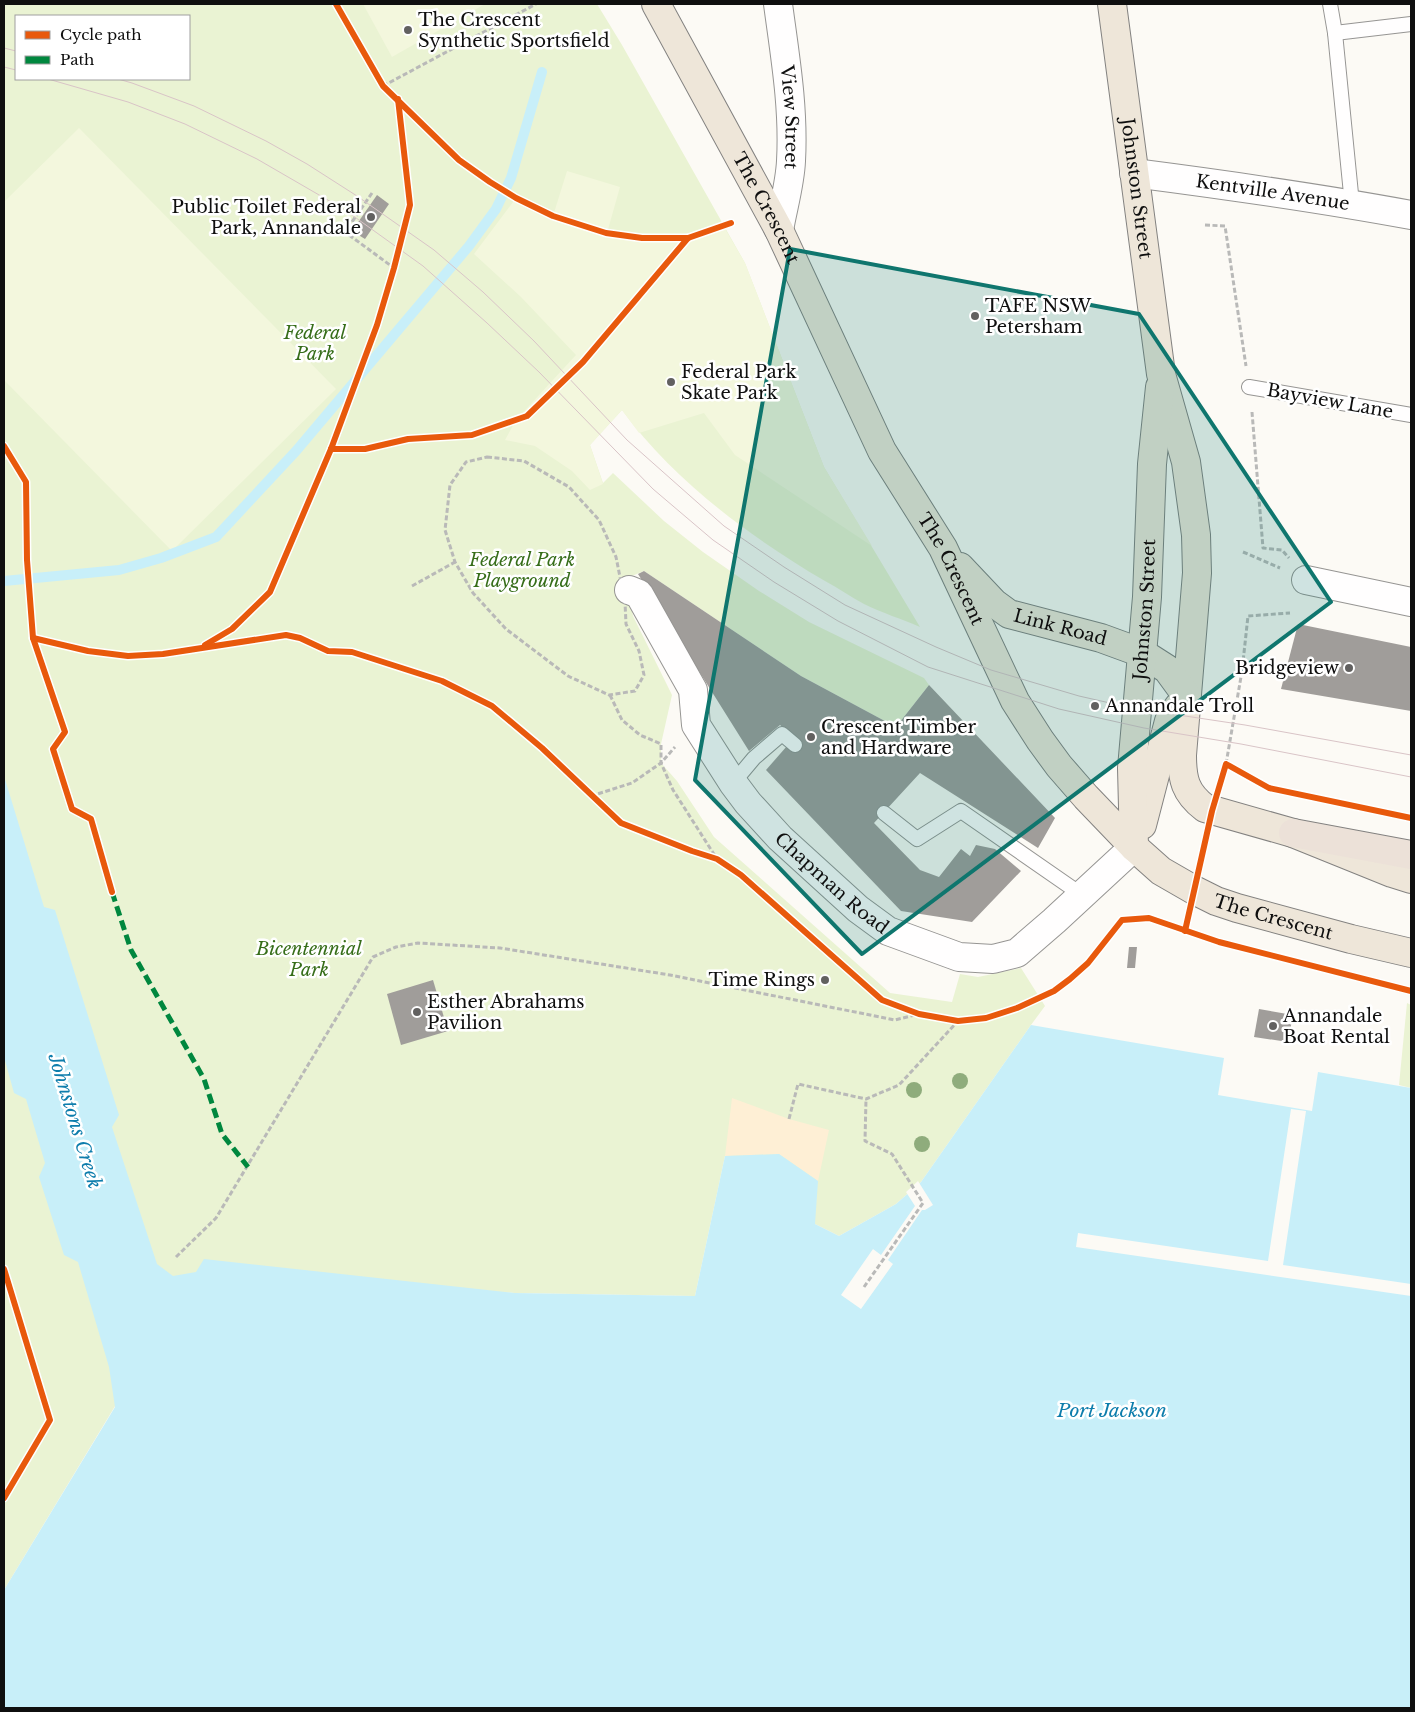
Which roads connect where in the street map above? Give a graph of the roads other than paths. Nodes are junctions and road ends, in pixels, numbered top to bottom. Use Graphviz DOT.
graph roads {
  1 [pos="656,4"];
  2 [pos="778,4"];
  3 [pos="1112,4"];
  4 [pos="1330,4"];
  5 [pos="1411,24"];
  6 [pos="1335,33"];
  7 [pos="1134,174"];
  8 [pos="1352,204"];
  9 [pos="1411,215"];
  10 [pos="779,230"];
  11 [pos="1162,374"];
  12 [pos="1250,387"];
  13 [pos="1411,415"];
  14 [pos="943,548"];
  15 [pos="1306,580"];
  16 [pos="629,590"];
  17 [pos="1411,602"];
  18 [pos="1142,653"];
  19 [pos="1186,695"];
  20 [pos="795,744"];
  21 [pos="733,783"];
  22 [pos="884,813"];
  23 [pos="1292,833"];
  24 [pos="1134,847"];
  25 [pos="1411,855"];
  26 [pos="1411,879"];
  27 [pos="1082,895"];
  28 [pos="1411,953"];
  1 -- 10 [label="main road, The Crescent"];
  2 -- 10 [label="street, View Street"];
  3 -- 7 [label="main road, Johnston Street"];
  4 -- 6 [label="lane"];
  5 -- 6 [label="lane"];
  6 -- 8 [label="lane"];
  7 -- 8 [label="street, Kentville Avenue"];
  7 -- 11 [label="main road, Johnston Street"];
  8 -- 9 [label="street, Kentville Avenue"];
  10 -- 14 [label="main road, The Crescent"];
  11 -- 18 [label="main road, Johnston Street"];
  11 -- 19 [label="main road, Johnston Street"];
  12 -- 13 [label="lane, Bayview Lane"];
  14 -- 18 [label="main road, Link Road"];
  14 -- 24 [label="main road, The Crescent"];
  15 -- 17 [label="street"];
  16 -- 21 [label="street, Chapman Road"];
  18 -- 19 [label="main road, Link Road"];
  18 -- 24 [label="main road, Johnston Street"];
  19 -- 23 [label="main road, Johnston Street"];
  19 -- 24 [label="main road"];
  20 -- 21 [label="lane"];
  21 -- 27 [label="street, Chapman Road"];
  22 -- 27 [label="lane"];
  23 -- 25 [label="highway"];
  23 -- 26 [label="main road"];
  24 -- 27 [label="street, Chapman Road"];
  24 -- 28 [label="main road, The Crescent"];
}
